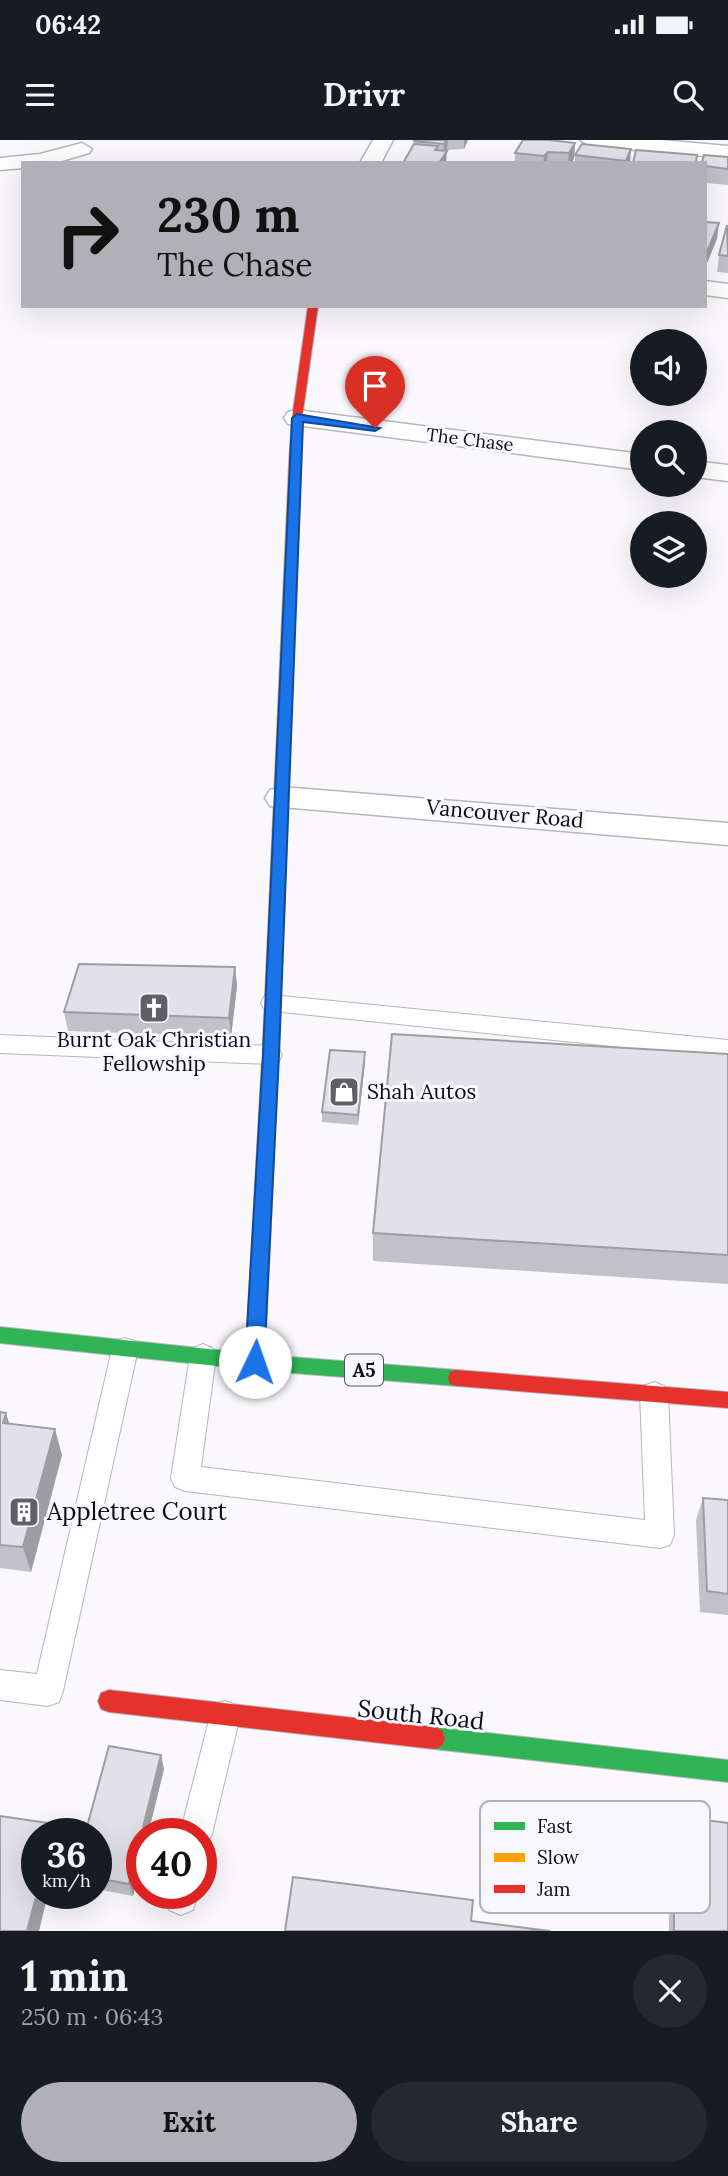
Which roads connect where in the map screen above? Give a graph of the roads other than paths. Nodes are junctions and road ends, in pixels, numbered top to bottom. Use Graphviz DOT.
graph roads {
  1 [pos="383,140"];
  2 [pos="590,140"];
  3 [pos="82,149"];
  4 [pos="728,152"];
  5 [pos="31,161"];
  6 [pos="371,161"];
  7 [pos="21,162"];
  8 [pos="0,164"];
  9 [pos="707,288"];
  10 [pos="728,291"];
  11 [pos="313,308"];
  12 [pos="297,418"];
  13 [pos="630,460"];
  14 [pos="707,470"];
  15 [pos="728,473"];
  16 [pos="282,799"];
  17 [pos="728,834"];
  18 [pos="272,1003"];
  19 [pos="0,1044"];
  20 [pos="728,1049"];
  21 [pos="271,1055"];
  22 [pos="0,1335"];
  23 [pos="125,1349"];
  24 [pos="203,1356"];
  25 [pos="255,1362"];
  26 [pos="654,1394"];
  27 [pos="728,1400"];
  28 [pos="0,1685"];
  29 [pos="109,1701"];
  30 [pos="225,1716"];
  31 [pos="728,1772"];
  32 [pos="200,1818"];
  1 -- 6 [label="street"];
  2 -- 4 [label="street"];
  3 -- 5 [label="street"];
  7 -- 8 [label="street"];
  9 -- 10 [label="street"];
  11 -- 12 [label="street"];
  12 -- 13 [label="street, The Chase"];
  12 -- 16 [label="street"];
  14 -- 15 [label="street"];
  16 -- 17 [label="street, Vancouver Road"];
  16 -- 18 [label="street"];
  18 -- 20 [label="lane"];
  18 -- 21 [label="street"];
  19 -- 21 [label="lane"];
  21 -- 25 [label="street"];
  22 -- 23 [label="street, A5"];
  23 -- 24 [label="street, A5"];
  23 -- 28 [label="lane"];
  24 -- 25 [label="street, A5"];
  24 -- 26 [label="lane"];
  25 -- 26 [label="street, A5"];
  26 -- 27 [label="street, A5"];
  29 -- 30 [label="street, South Road"];
  30 -- 31 [label="street, South Road"];
  30 -- 32 [label="lane"];
}
